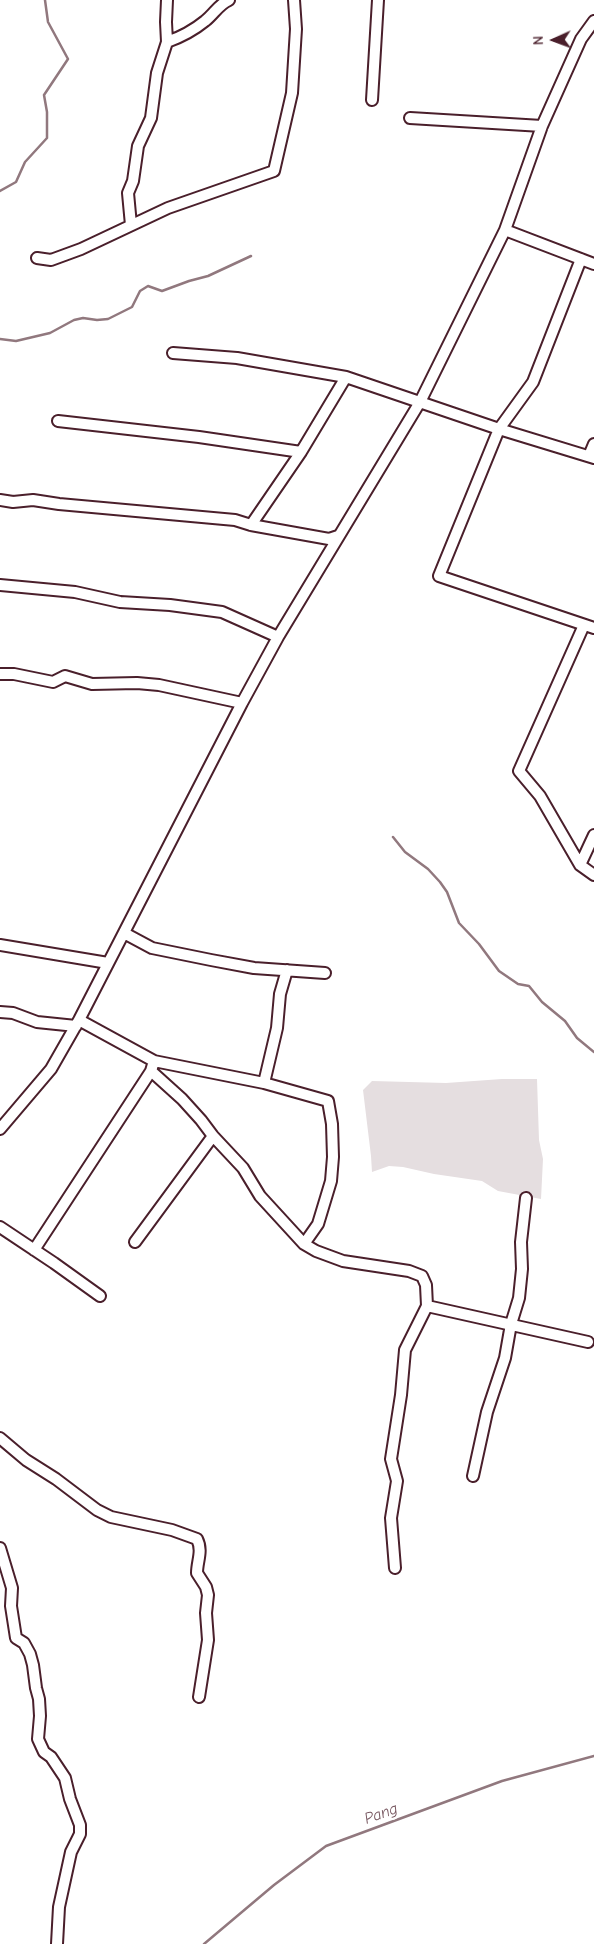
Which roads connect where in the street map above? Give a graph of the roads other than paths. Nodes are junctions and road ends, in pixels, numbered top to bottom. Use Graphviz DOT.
graph roads {
  1 [pos="168,0"];
  2 [pos="229,0"];
  3 [pos="294,0"];
  4 [pos="378,0"];
  5 [pos="594,21"];
  6 [pos="167,42"];
  7 [pos="372,100"];
  8 [pos="410,118"];
  9 [pos="542,126"];
  10 [pos="131,225"];
  11 [pos="505,230"];
  12 [pos="37,258"];
  13 [pos="581,259"];
  14 [pos="594,264"];
  15 [pos="173,353"];
  16 [pos="346,376"];
  17 [pos="420,402"];
  18 [pos="58,422"];
  19 [pos="499,429"];
  20 [pos="594,444"];
  21 [pos="301,452"];
  22 [pos="592,457"];
  23 [pos="0,500"];
  24 [pos="251,525"];
  25 [pos="338,536"];
  26 [pos="0,585"];
  27 [pos="589,626"];
  28 [pos="278,637"];
  29 [pos="0,674"];
  30 [pos="242,703"];
  31 [pos="594,835"];
  32 [pos="580,865"];
  33 [pos="594,875"];
  34 [pos="124,933"];
  35 [pos="0,945"];
  36 [pos="108,963"];
  37 [pos="287,970"];
  38 [pos="325,973"];
  39 [pos="0,1012"];
  40 [pos="77,1023"];
  41 [pos="153,1066"];
  42 [pos="264,1084"];
  43 [pos="0,1129"];
  44 [pos="213,1136"];
  45 [pos="526,1198"];
  46 [pos="0,1227"];
  47 [pos="135,1242"];
  48 [pos="304,1244"];
  49 [pos="34,1250"];
  50 [pos="100,1296"];
  51 [pos="427,1306"];
  52 [pos="511,1324"];
  53 [pos="588,1342"];
  54 [pos="0,1438"];
  55 [pos="473,1476"];
  56 [pos="0,1548"];
  57 [pos="395,1568"];
  58 [pos="199,1697"];
  59 [pos="57,1944"];
  1 -- 6 [label="street"];
  2 -- 6 [label="street"];
  3 -- 10 [label="street"];
  4 -- 7 [label="street"];
  5 -- 9 [label="street"];
  6 -- 10 [label="street"];
  8 -- 9 [label="street"];
  9 -- 11 [label="street"];
  10 -- 12 [label="street"];
  11 -- 13 [label="street"];
  11 -- 17 [label="street"];
  13 -- 14 [label="street"];
  13 -- 19 [label="street"];
  15 -- 16 [label="street"];
  16 -- 17 [label="street"];
  16 -- 21 [label="street"];
  17 -- 19 [label="street"];
  17 -- 25 [label="street"];
  18 -- 21 [label="street"];
  19 -- 22 [label="street"];
  19 -- 27 [label="street"];
  20 -- 22 [label="street"];
  21 -- 24 [label="street"];
  23 -- 24 [label="street"];
  24 -- 25 [label="street"];
  25 -- 28 [label="street"];
  26 -- 28 [label="street"];
  27 -- 32 [label="street"];
  28 -- 30 [label="street"];
  29 -- 30 [label="street"];
  30 -- 34 [label="street"];
  31 -- 32 [label="street"];
  32 -- 33 [label="street"];
  34 -- 36 [label="street"];
  34 -- 37 [label="street"];
  35 -- 36 [label="street"];
  36 -- 40 [label="street"];
  37 -- 38 [label="street"];
  37 -- 42 [label="street"];
  39 -- 40 [label="street"];
  40 -- 41 [label="street"];
  40 -- 43 [label="street"];
  41 -- 42 [label="street"];
  41 -- 44 [label="street"];
  41 -- 49 [label="street"];
  42 -- 48 [label="street"];
  44 -- 47 [label="street"];
  44 -- 48 [label="street"];
  45 -- 52 [label="street"];
  46 -- 49 [label="street"];
  48 -- 51 [label="street"];
  49 -- 50 [label="street"];
  51 -- 52 [label="street"];
  51 -- 57 [label="street"];
  52 -- 53 [label="street"];
  52 -- 55 [label="street"];
  54 -- 58 [label="street"];
  56 -- 59 [label="street"];
}
